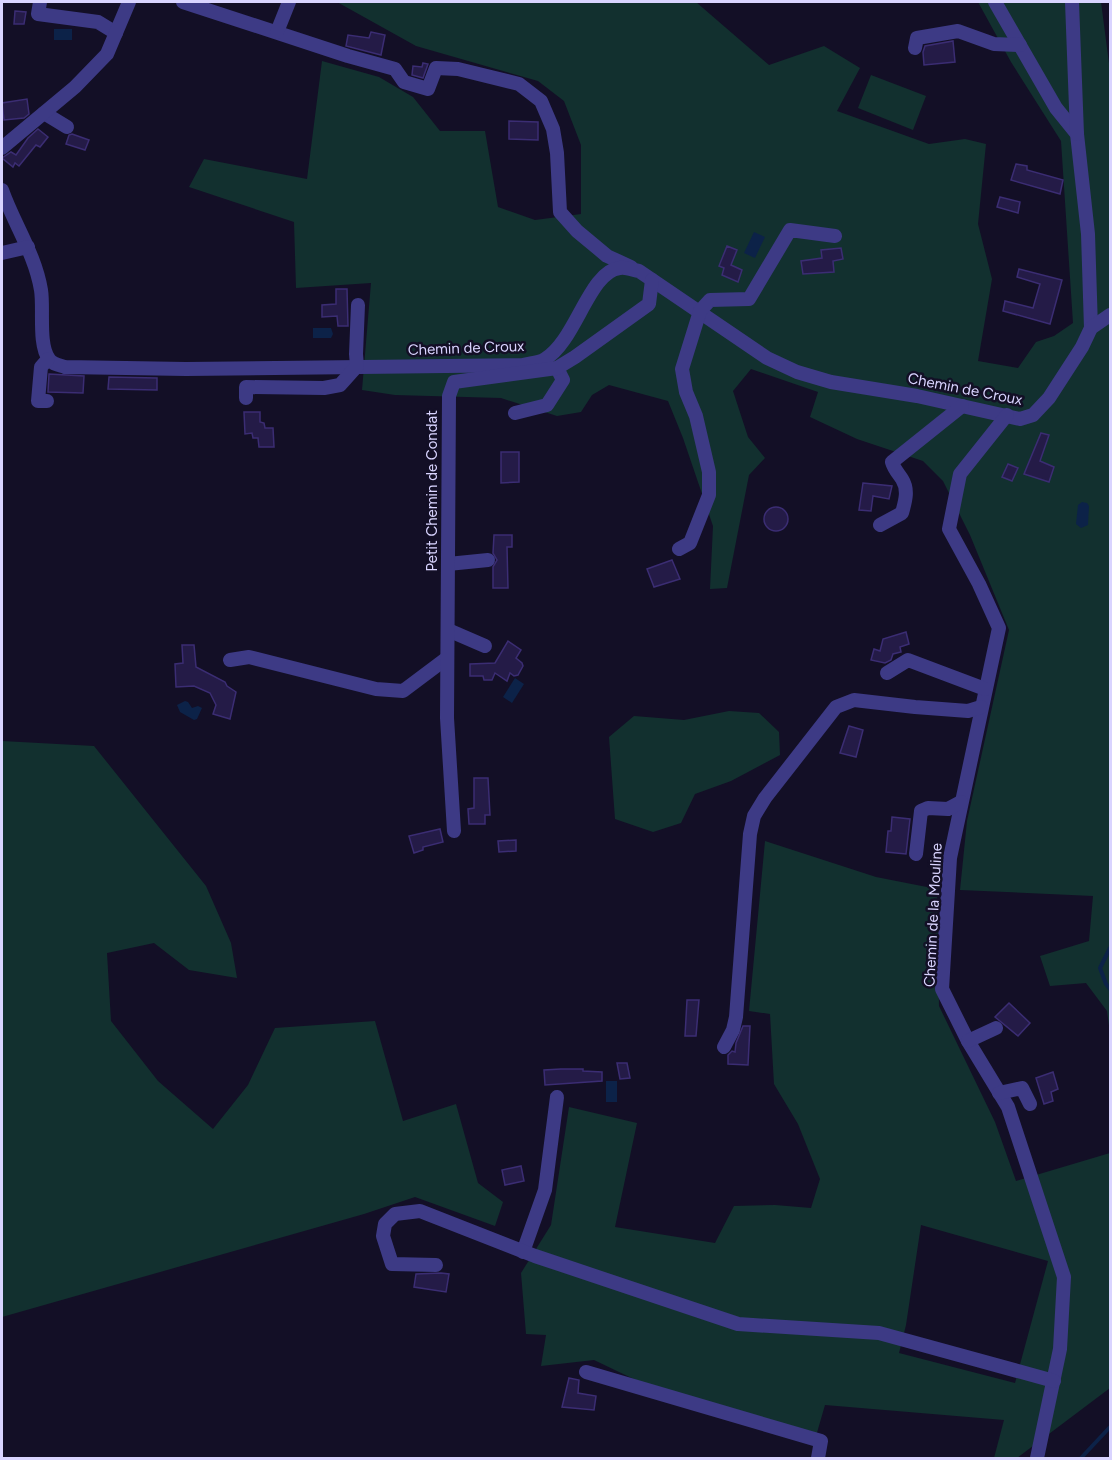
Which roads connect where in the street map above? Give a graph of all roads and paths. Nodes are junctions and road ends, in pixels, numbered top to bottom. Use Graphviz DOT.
graph roads {
  1 [pos="40,2"];
  2 [pos="129,2"];
  3 [pos="183,2"];
  4 [pos="289,2"];
  5 [pos="995,2"];
  6 [pos="1072,2"];
  7 [pos="277,32"];
  8 [pos="116,33"];
  9 [pos="1020,45"];
  10 [pos="915,48"];
  11 [pos="44,113"];
  12 [pos="67,128"];
  13 [pos="1077,134"];
  14 [pos="2,148"];
  15 [pos="2,190"];
  16 [pos="835,236"];
  17 [pos="28,247"];
  18 [pos="2,253"];
  19 [pos="639,271"];
  20 [pos="652,280"];
  21 [pos="358,305"];
  22 [pos="700,311"];
  23 [pos="1110,315"];
  24 [pos="1091,328"];
  25 [pos="48,359"];
  26 [pos="357,366"];
  27 [pos="557,368"];
  28 [pos="246,398"];
  29 [pos="47,401"];
  30 [pos="962,406"];
  31 [pos="515,413"];
  32 [pos="1007,415"];
  33 [pos="880,525"];
  34 [pos="679,549"];
  35 [pos="488,560"];
  36 [pos="448,564"];
  37 [pos="448,630"];
  38 [pos="484,646"];
  39 [pos="447,658"];
  40 [pos="230,660"];
  41 [pos="887,673"];
  42 [pos="985,689"];
  43 [pos="981,707"];
  44 [pos="961,802"];
  45 [pos="454,831"];
  46 [pos="916,854"];
  47 [pos="996,1028"];
  48 [pos="969,1041"];
  49 [pos="724,1047"];
  50 [pos="999,1093"];
  51 [pos="557,1097"];
  52 [pos="1030,1104"];
  53 [pos="523,1252"];
  54 [pos="436,1265"];
  55 [pos="586,1372"];
  56 [pos="1054,1381"];
  57 [pos="818,1458"];
  58 [pos="1037,1458"];
  1 -- 8 [label="street"];
  2 -- 8 [label="street"];
  3 -- 7 [label="street"];
  4 -- 7 [label="street"];
  5 -- 9 [label="street"];
  6 -- 13 [label="street"];
  7 -- 19 [label="street"];
  8 -- 11 [label="street"];
  9 -- 10 [label="street"];
  9 -- 13 [label="street"];
  11 -- 12 [label="street"];
  11 -- 14 [label="street"];
  13 -- 24 [label="street"];
  15 -- 17 [label="street"];
  16 -- 22 [label="street"];
  17 -- 18 [label="street"];
  17 -- 25 [label="street"];
  19 -- 20 [label="street, Chemin de Croux"];
  19 -- 26 [label="street, Chemin de Croux"];
  20 -- 22 [label="street, Chemin de Croux"];
  20 -- 27 [label="street, Petit Chemin de Condat"];
  21 -- 26 [label="street"];
  22 -- 30 [label="street, Chemin de Croux"];
  22 -- 34 [label="street"];
  23 -- 24 [label="street, Chemin de Croux"];
  24 -- 32 [label="street, Chemin de Croux"];
  25 -- 26 [label="street, Chemin de Croux"];
  25 -- 29 [label="street"];
  26 -- 28 [label="street"];
  27 -- 31 [label="street"];
  27 -- 36 [label="street, Petit Chemin de Condat"];
  30 -- 32 [label="street, Chemin de Croux"];
  30 -- 33 [label="street"];
  32 -- 42 [label="street, Chemin de la Mouline"];
  35 -- 36 [label="street"];
  36 -- 37 [label="street, Petit Chemin de Condat"];
  37 -- 38 [label="street"];
  37 -- 39 [label="street, Petit Chemin de Condat"];
  39 -- 40 [label="street"];
  39 -- 45 [label="street, Petit Chemin de Condat"];
  41 -- 42 [label="street"];
  42 -- 43 [label="street, Chemin de la Mouline"];
  43 -- 44 [label="street, Chemin de la Mouline"];
  43 -- 49 [label="street"];
  44 -- 46 [label="street"];
  44 -- 48 [label="street, Chemin de la Mouline"];
  47 -- 48 [label="street"];
  48 -- 50 [label="street, Chemin de la Mouline"];
  50 -- 52 [label="street"];
  50 -- 56 [label="street, Chemin de la Mouline"];
  51 -- 53 [label="street"];
  53 -- 54 [label="street"];
  53 -- 56 [label="street"];
  55 -- 57 [label="street"];
  56 -- 58 [label="street, Chemin de la Mouline"];
}
